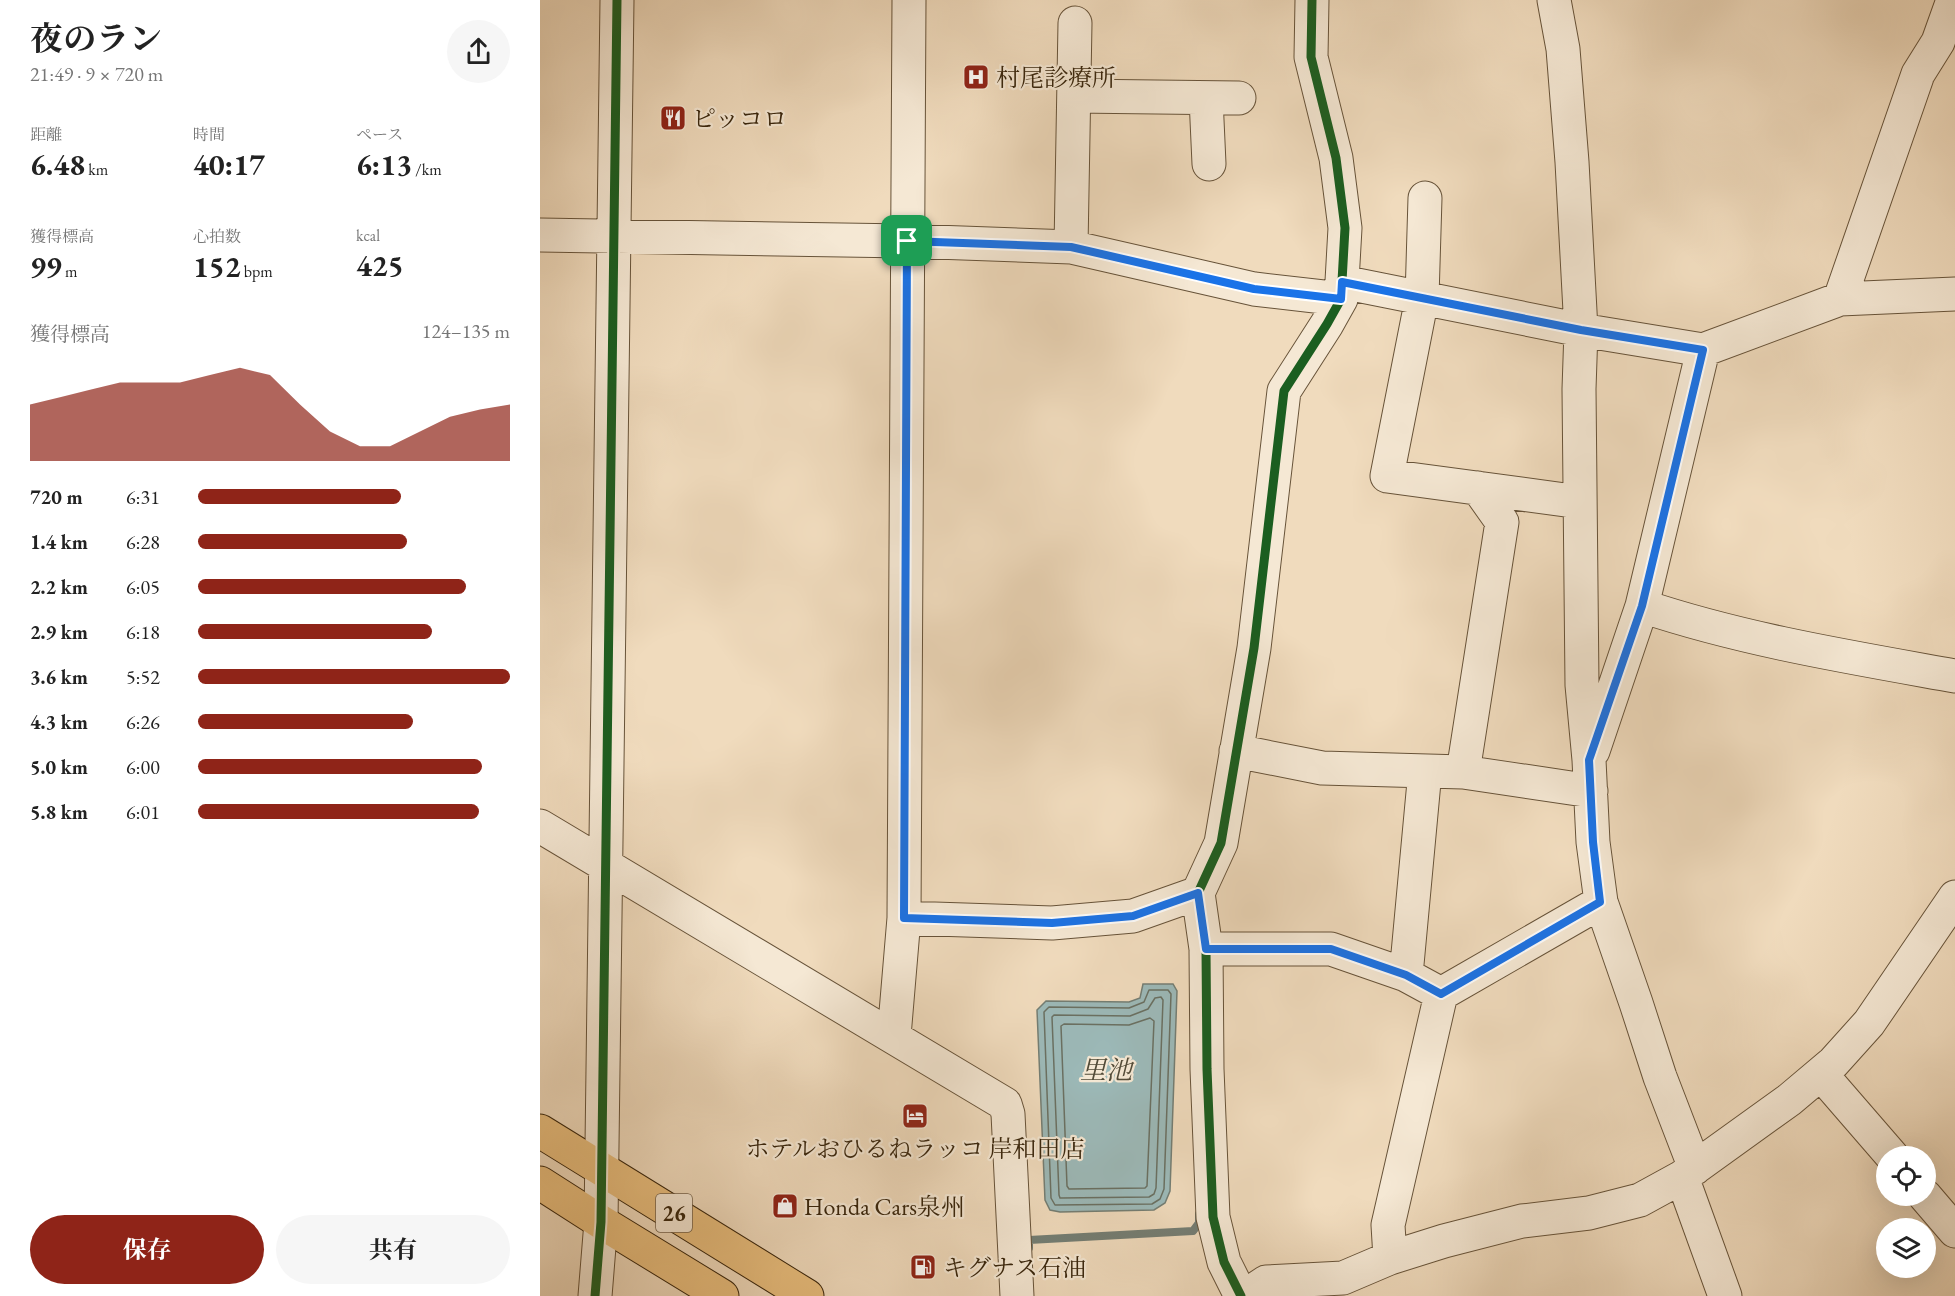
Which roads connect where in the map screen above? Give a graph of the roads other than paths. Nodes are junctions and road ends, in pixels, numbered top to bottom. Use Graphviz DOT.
graph roads {
  1 [pos="617,0"];
  2 [pos="909,0"];
  3 [pos="1312,0"];
  4 [pos="1554,0"];
  5 [pos="1953,0"];
  6 [pos="1075,23"];
  7 [pos="1074,96"];
  8 [pos="1206,98"];
  9 [pos="1239,98"];
  10 [pos="1209,164"];
  11 [pos="1425,198"];
  12 [pos="540,236"];
  13 [pos="613,237"];
  14 [pos="907,241"];
  15 [pos="1071,247"];
  16 [pos="1341,291"];
  17 [pos="1955,294"];
  18 [pos="1422,297"];
  19 [pos="1840,299"];
  20 [pos="1581,330"];
  21 [pos="1703,350"];
  22 [pos="1478,488"];
  23 [pos="1580,502"];
  24 [pos="1642,606"];
  25 [pos="1955,676"];
  26 [pos="1236,751"];
  27 [pos="1425,771"];
  28 [pos="1463,772"];
  29 [pos="1590,776"];
  30 [pos="540,825"];
  31 [pos="605,864"];
  32 [pos="1198,893"];
  33 [pos="1954,898"];
  34 [pos="1600,902"];
  35 [pos="904,918"];
  36 [pos="1206,949"];
  37 [pos="1406,975"];
  38 [pos="1441,994"];
  39 [pos="894,1036"];
  40 [pos="1821,1074"];
  41 [pos="540,1131"];
  42 [pos="1883,1146"];
  43 [pos="601,1168"];
  44 [pos="1689,1173"];
  45 [pos="540,1182"];
  46 [pos="1935,1206"];
  47 [pos="601,1222"];
  48 [pos="1952,1222"];
  49 [pos="1390,1258"];
  50 [pos="1351,1286"];
  51 [pos="595,1296"];
  52 [pos="722,1296"];
  53 [pos="807,1296"];
  54 [pos="1017,1296"];
  55 [pos="1243,1296"];
  56 [pos="1725,1296"];
  1 -- 13 [label="street"];
  2 -- 14 [label="street"];
  3 -- 16 [label="street"];
  4 -- 20 [label="street"];
  5 -- 19 [label="street"];
  6 -- 7 [label="street"];
  7 -- 8 [label="street"];
  7 -- 15 [label="street"];
  8 -- 9 [label="street"];
  8 -- 10 [label="street"];
  11 -- 18 [label="street"];
  12 -- 13 [label="street"];
  13 -- 14 [label="street"];
  13 -- 31 [label="street"];
  14 -- 15 [label="street"];
  14 -- 35 [label="street"];
  15 -- 16 [label="street"];
  16 -- 18 [label="street"];
  16 -- 26 [label="street"];
  17 -- 19 [label="street"];
  18 -- 20 [label="street"];
  18 -- 22 [label="street"];
  19 -- 21 [label="street"];
  20 -- 21 [label="street"];
  20 -- 23 [label="street"];
  21 -- 24 [label="street"];
  22 -- 23 [label="street"];
  22 -- 28 [label="street"];
  23 -- 29 [label="street"];
  24 -- 25 [label="street"];
  24 -- 29 [label="street"];
  26 -- 27 [label="street"];
  26 -- 32 [label="street"];
  27 -- 28 [label="street"];
  27 -- 37 [label="street"];
  28 -- 29 [label="street"];
  29 -- 34 [label="street"];
  30 -- 31 [label="street"];
  31 -- 39 [label="street"];
  31 -- 43 [label="street"];
  32 -- 35 [label="street"];
  32 -- 36 [label="street"];
  33 -- 40 [label="street"];
  34 -- 38 [label="street"];
  34 -- 44 [label="street"];
  35 -- 39 [label="street"];
  36 -- 37 [label="street"];
  36 -- 55 [label="street"];
  37 -- 38 [label="street"];
  38 -- 49 [label="street"];
  39 -- 54 [label="street"];
  40 -- 42 [label="street"];
  40 -- 44 [label="street"];
  41 -- 43 [label="highway, 26"];
  43 -- 47 [label="street"];
  43 -- 53 [label="highway, 26"];
  44 -- 49 [label="street"];
  44 -- 56 [label="street"];
  45 -- 47 [label="highway, 26"];
  46 -- 48 [label="street"];
  47 -- 51 [label="street"];
  47 -- 52 [label="highway, 26"];
  49 -- 50 [label="street"];
  50 -- 55 [label="street"];
}
